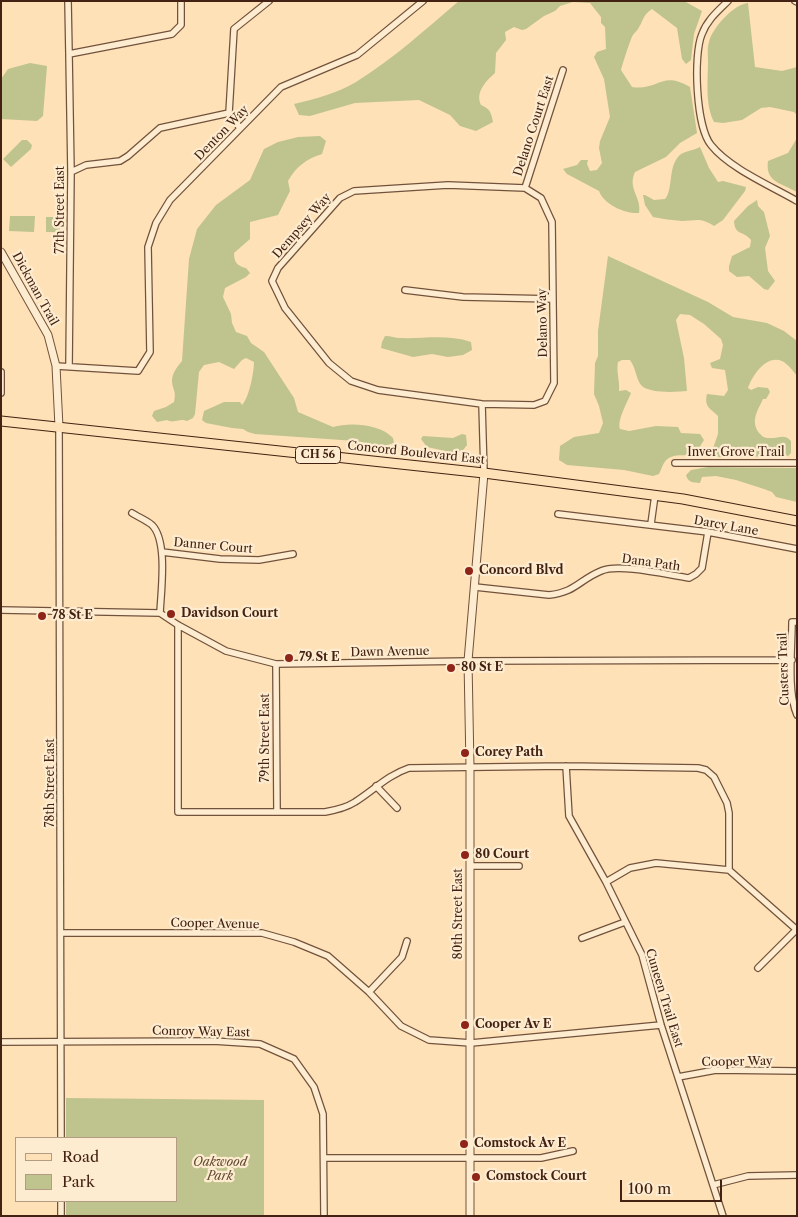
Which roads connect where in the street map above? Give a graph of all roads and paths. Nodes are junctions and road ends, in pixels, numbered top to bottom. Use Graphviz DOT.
graph roads {
  1 [pos="68,1"];
  2 [pos="180,1"];
  3 [pos="269,1"];
  4 [pos="423,1"];
  5 [pos="728,1"];
  6 [pos="69,54"];
  7 [pos="563,70"];
  8 [pos="229,113"];
  9 [pos="240,128"];
  10 [pos="71,172"];
  11 [pos="525,188"];
  12 [pos="797,201"];
  13 [pos="1,252"];
  14 [pos="405,290"];
  15 [pos="553,299"];
  16 [pos="56,366"];
  17 [pos="70,366"];
  18 [pos="1,372"];
  19 [pos="1,393"];
  20 [pos="482,404"];
  21 [pos="1,421"];
  22 [pos="59,427"];
  23 [pos="675,463"];
  24 [pos="797,463"];
  25 [pos="484,473"];
  26 [pos="655,495"];
  27 [pos="132,513"];
  28 [pos="558,514"];
  29 [pos="797,521"];
  30 [pos="652,524"];
  31 [pos="708,532"];
  32 [pos="797,549"];
  33 [pos="162,552"];
  34 [pos="293,554"];
  35 [pos="474,587"];
  36 [pos="1,610"];
  37 [pos="60,610"];
  38 [pos="160,613"];
  39 [pos="794,622"];
  40 [pos="178,625"];
  41 [pos="468,660"];
  42 [pos="792,660"];
  43 [pos="276,664"];
  44 [pos="797,715"];
  45 [pos="566,766"];
  46 [pos="470,767"];
  47 [pos="376,786"];
  48 [pos="397,808"];
  49 [pos="277,812"];
  50 [pos="471,866"];
  51 [pos="519,866"];
  52 [pos="729,870"];
  53 [pos="606,882"];
  54 [pos="626,922"];
  55 [pos="797,930"];
  56 [pos="61,933"];
  57 [pos="582,938"];
  58 [pos="407,941"];
  59 [pos="758,968"];
  60 [pos="369,992"];
  61 [pos="661,1024"];
  62 [pos="1,1042"];
  63 [pos="60,1042"];
  64 [pos="471,1043"];
  65 [pos="797,1071"];
  66 [pos="678,1077"];
  67 [pos="61,1137"];
  68 [pos="573,1151"];
  69 [pos="324,1158"];
  70 [pos="470,1159"];
  71 [pos="797,1176"];
  72 [pos="713,1185"];
  73 [pos="61,1202"];
  74 [pos="61,1216"];
  75 [pos="324,1216"];
  76 [pos="470,1216"];
  77 [pos="723,1216"];
  1 -- 6 [label="street, 77th Street East"];
  2 -- 6 [label="street"];
  3 -- 8 [label="street"];
  4 -- 9 [label="street, Denton Way"];
  5 -- 12 [label="street"];
  6 -- 10 [label="street, 77th Street East"];
  7 -- 11 [label="street, Delano Court East"];
  8 -- 9 [label="street"];
  8 -- 10 [label="street"];
  9 -- 17 [label="street, Denton Way"];
  10 -- 17 [label="street, 77th Street East"];
  11 -- 15 [label="street, Delano Way"];
  11 -- 20 [label="street, Dempsey Way"];
  13 -- 16 [label="street, Dickman Trail"];
  14 -- 15 [label="street"];
  15 -- 20 [label="street, Delano Way"];
  16 -- 17 [label="street"];
  16 -- 22 [label="street, Dickman Trail"];
  18 -- 19 [label="street"];
  20 -- 25 [label="street, 80th Street East"];
  21 -- 22 [label="main road, Concord Boulevard East / CH 56"];
  22 -- 25 [label="main road, Concord Boulevard East / CH 56"];
  22 -- 37 [label="street, 78th Street East"];
  23 -- 24 [label="street, Inver Grove Trail"];
  25 -- 26 [label="main road, Concord Boulevard East / CH 56"];
  25 -- 35 [label="street, 80th Street East"];
  26 -- 29 [label="main road, Concord Boulevard East / CH 56"];
  26 -- 30 [label="street"];
  27 -- 33 [label="street"];
  28 -- 30 [label="street, Darcy Lane"];
  30 -- 31 [label="street, Darcy Lane"];
  31 -- 32 [label="street, Darcy Lane"];
  31 -- 35 [label="street, Dana Path"];
  33 -- 34 [label="street, Danner Court"];
  33 -- 38 [label="street"];
  35 -- 41 [label="street, 80th Street East"];
  36 -- 37 [label="street"];
  37 -- 38 [label="street"];
  37 -- 56 [label="street, 78th Street East"];
  38 -- 40 [label="street, Dawn Avenue"];
  39 -- 42 [label="street, Custers Trail"];
  40 -- 43 [label="street, Dawn Avenue"];
  40 -- 49 [label="street"];
  41 -- 42 [label="street, Dawn Avenue"];
  41 -- 43 [label="street, Dawn Avenue"];
  41 -- 46 [label="street, 80th Street East"];
  42 -- 44 [label="street, Custers Trail"];
  43 -- 49 [label="street, 79th Street East"];
  45 -- 46 [label="street"];
  45 -- 52 [label="street"];
  45 -- 53 [label="street, Cuneen Trail East"];
  46 -- 47 [label="street"];
  46 -- 50 [label="street, 80th Street East"];
  47 -- 48 [label="street"];
  47 -- 49 [label="street"];
  50 -- 51 [label="street"];
  50 -- 64 [label="street, 80th Street East"];
  52 -- 53 [label="street"];
  52 -- 55 [label="street"];
  53 -- 54 [label="street, Cuneen Trail East"];
  54 -- 57 [label="street"];
  54 -- 61 [label="street, Cuneen Trail East"];
  55 -- 59 [label="street"];
  56 -- 60 [label="street, Cooper Avenue"];
  56 -- 63 [label="street, 78th Street East"];
  58 -- 60 [label="street"];
  60 -- 64 [label="street, Cooper Avenue"];
  61 -- 64 [label="street, Cooper Avenue"];
  61 -- 66 [label="street, Cuneen Trail East"];
  62 -- 63 [label="street, Conroy Way East"];
  63 -- 67 [label="street, 78th Street East"];
  63 -- 69 [label="street, Conroy Way East"];
  64 -- 70 [label="street, 80th Street East"];
  65 -- 66 [label="street, Cooper Way"];
  66 -- 72 [label="street, Cuneen Trail East"];
  68 -- 70 [label="street"];
  69 -- 70 [label="street"];
  69 -- 75 [label="street, Conroy Way East"];
  70 -- 76 [label="street, 80th Street East"];
  71 -- 72 [label="street"];
  72 -- 77 [label="street, Cuneen Trail East"];
  73 -- 74 [label="street"];
}
